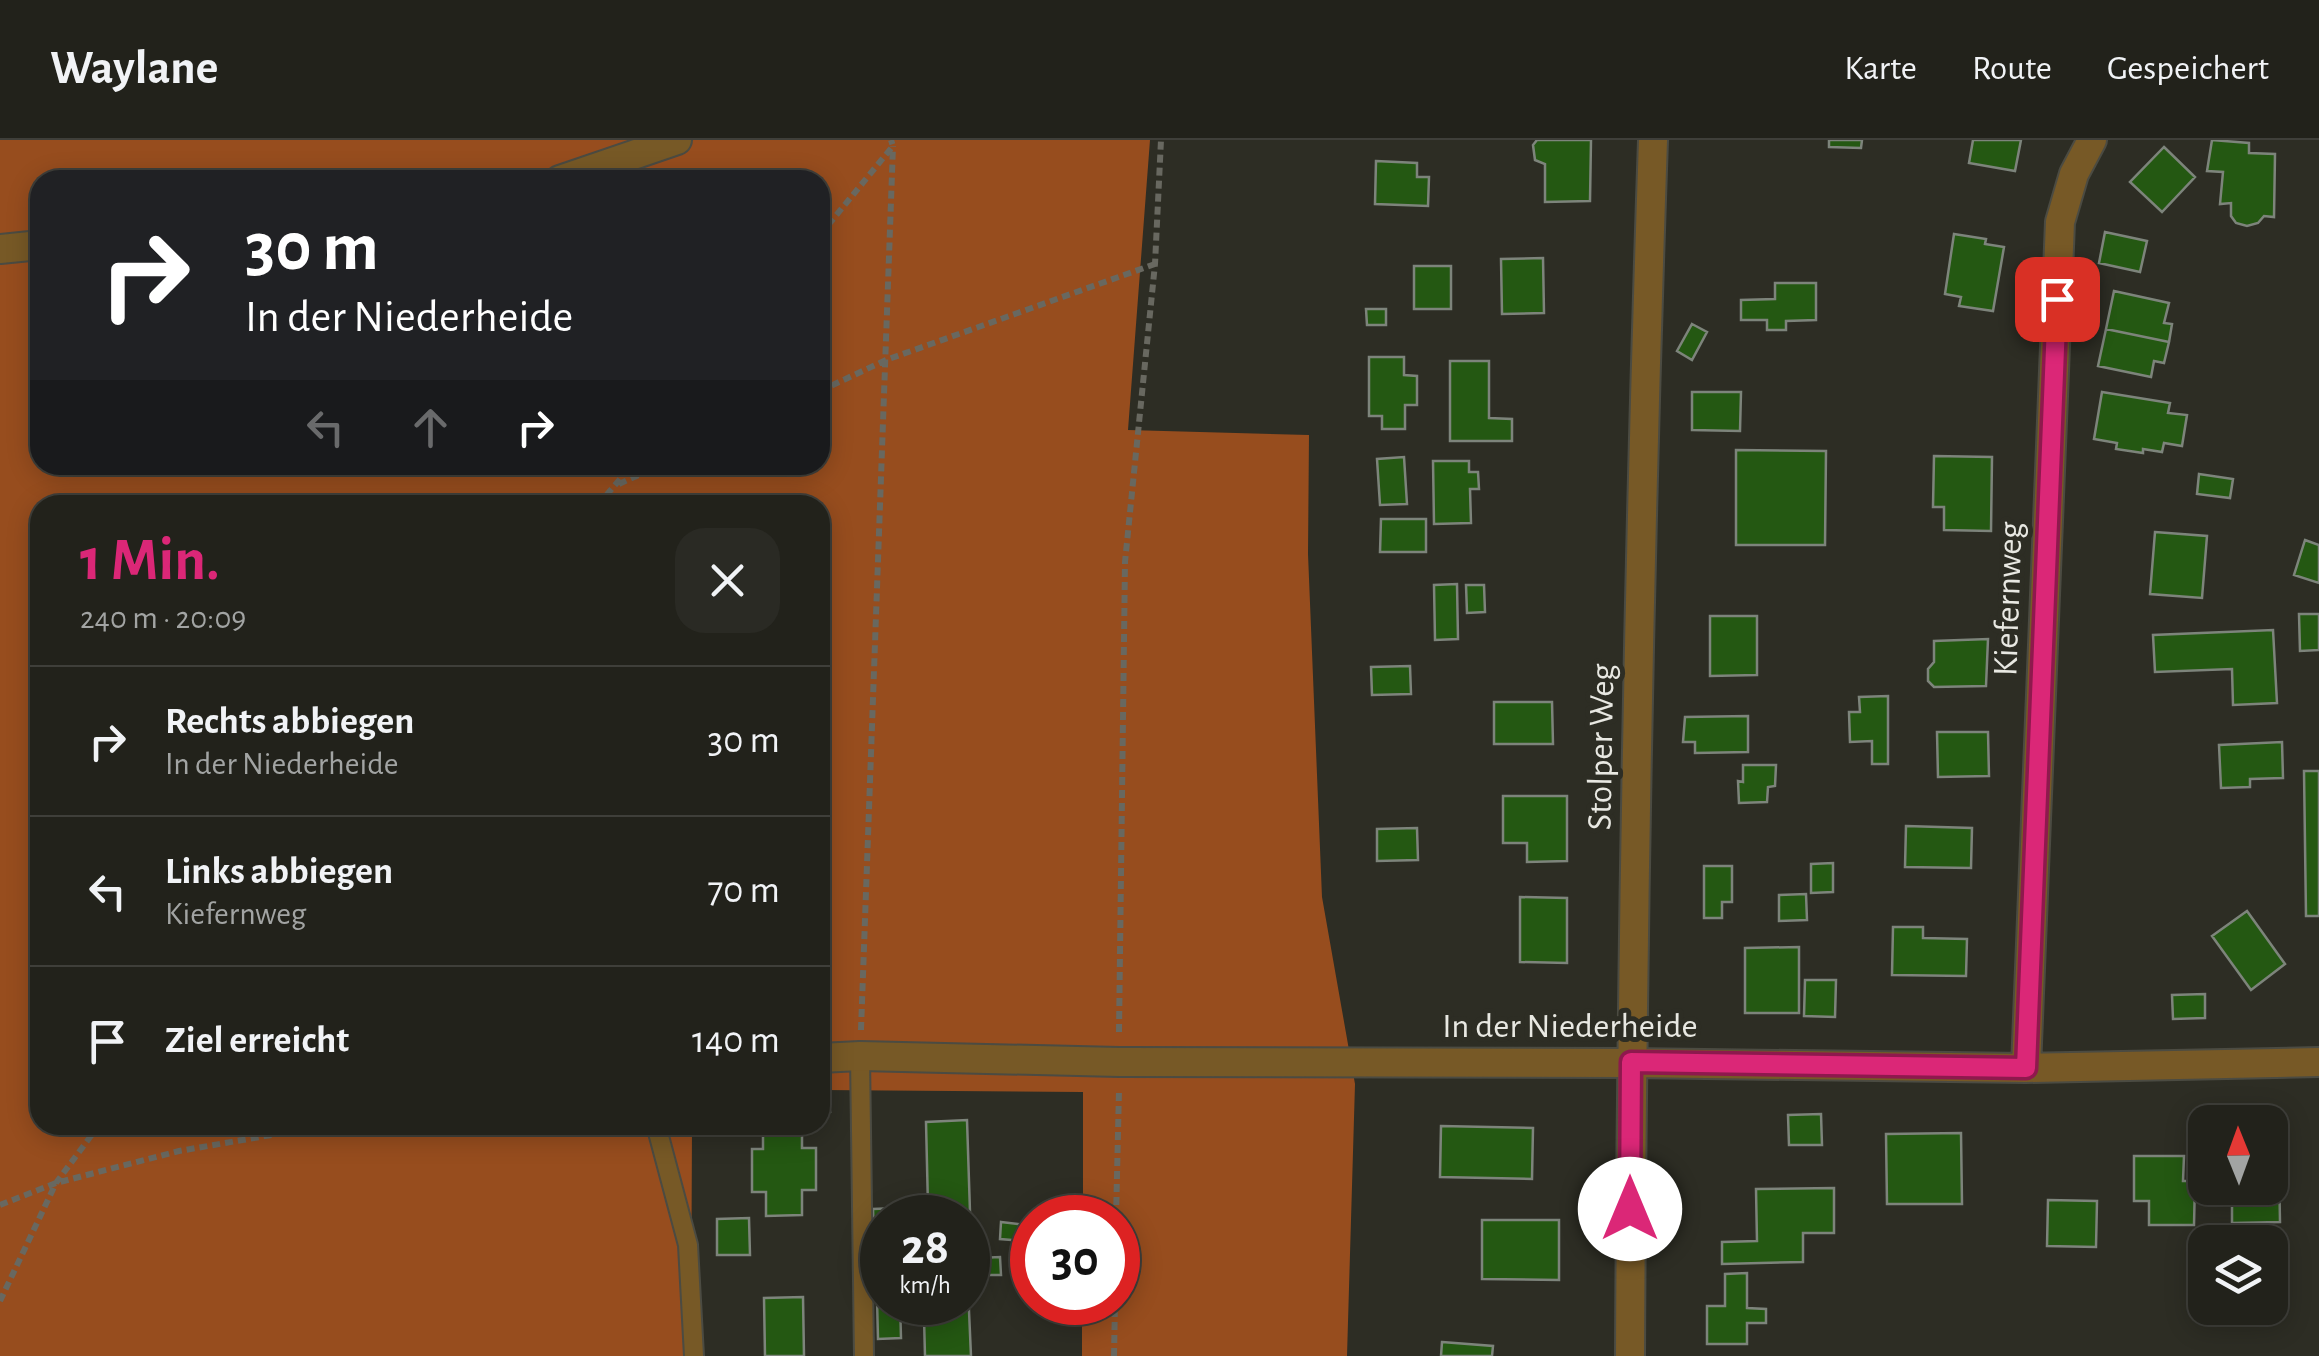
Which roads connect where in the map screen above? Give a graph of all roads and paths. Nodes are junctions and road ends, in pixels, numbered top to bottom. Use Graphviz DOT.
graph roads {
  1 [pos="677,140"];
  2 [pos="1160,140"];
  3 [pos="1654,140"];
  4 [pos="2092,140"];
  5 [pos="892,143"];
  6 [pos="589,170"];
  7 [pos="830,222"];
  8 [pos="30,246"];
  9 [pos="0,249"];
  10 [pos="1155,264"];
  11 [pos="886,360"];
  12 [pos="830,386"];
  13 [pos="624,475"];
  14 [pos="639,475"];
  15 [pos="614,487"];
  16 [pos="607,495"];
  17 [pos="860,1056"];
  18 [pos="830,1058"];
  19 [pos="1119,1062"];
  20 [pos="1631,1062"];
  21 [pos="2319,1062"];
  22 [pos="2026,1068"];
  23 [pos="92,1135"];
  24 [pos="271,1135"];
  25 [pos="659,1135"];
  26 [pos="56,1183"];
  27 [pos="1116,1195"];
  28 [pos="0,1205"];
  29 [pos="0,1301"];
  30 [pos="1115,1325"];
  31 [pos="694,1356"];
  32 [pos="864,1356"];
  33 [pos="1114,1356"];
  34 [pos="1630,1356"];
  1 -- 6 [label="street"];
  2 -- 10 [label="path"];
  3 -- 20 [label="street, Stolper Weg"];
  4 -- 22 [label="street, Kiefernweg"];
  5 -- 7 [label="path"];
  5 -- 11 [label="path"];
  8 -- 9 [label="street"];
  10 -- 11 [label="path"];
  10 -- 19 [label="path"];
  11 -- 12 [label="path"];
  11 -- 17 [label="path"];
  13 -- 15 [label="path"];
  14 -- 15 [label="path"];
  15 -- 16 [label="path"];
  17 -- 18 [label="street, In der Niederheide"];
  17 -- 19 [label="street, In der Niederheide"];
  17 -- 32 [label="lane"];
  19 -- 20 [label="street, In der Niederheide"];
  19 -- 27 [label="path"];
  20 -- 22 [label="street, In der Niederheide"];
  20 -- 34 [label="street, Stolper Weg"];
  21 -- 22 [label="street, In der Niederheide"];
  23 -- 26 [label="path"];
  24 -- 26 [label="path"];
  25 -- 31 [label="lane"];
  26 -- 28 [label="path"];
  26 -- 29 [label="path"];
  30 -- 33 [label="path"];
}
